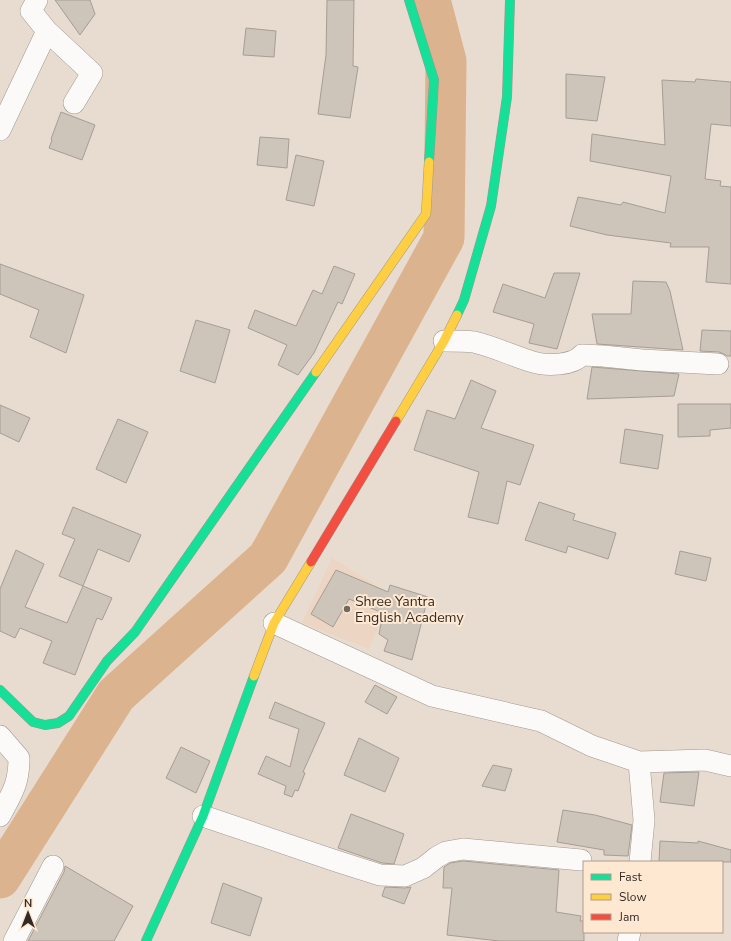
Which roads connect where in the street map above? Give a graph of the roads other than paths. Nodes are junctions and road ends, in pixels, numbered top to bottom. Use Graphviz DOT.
graph roads {
  1 [pos="37,0"];
  2 [pos="410,0"];
  3 [pos="510,0"];
  4 [pos="47,31"];
  5 [pos="74,103"];
  6 [pos="0,130"];
  7 [pos="444,341"];
  8 [pos="718,364"];
  9 [pos="274,623"];
  10 [pos="0,690"];
  11 [pos="0,736"];
  12 [pos="639,762"];
  13 [pos="731,766"];
  14 [pos="0,816"];
  15 [pos="203,816"];
  16 [pos="581,860"];
  17 [pos="640,861"];
  18 [pos="53,866"];
  19 [pos="14,941"];
  20 [pos="146,941"];
  1 -- 4 [label="street"];
  2 -- 10 [label="street"];
  3 -- 7 [label="street"];
  4 -- 5 [label="street"];
  4 -- 6 [label="street"];
  7 -- 8 [label="street"];
  7 -- 9 [label="street"];
  9 -- 12 [label="street"];
  9 -- 15 [label="street"];
  11 -- 14 [label="street"];
  12 -- 13 [label="street"];
  12 -- 17 [label="street"];
  15 -- 16 [label="street"];
  15 -- 20 [label="street"];
  18 -- 19 [label="street"];
}
